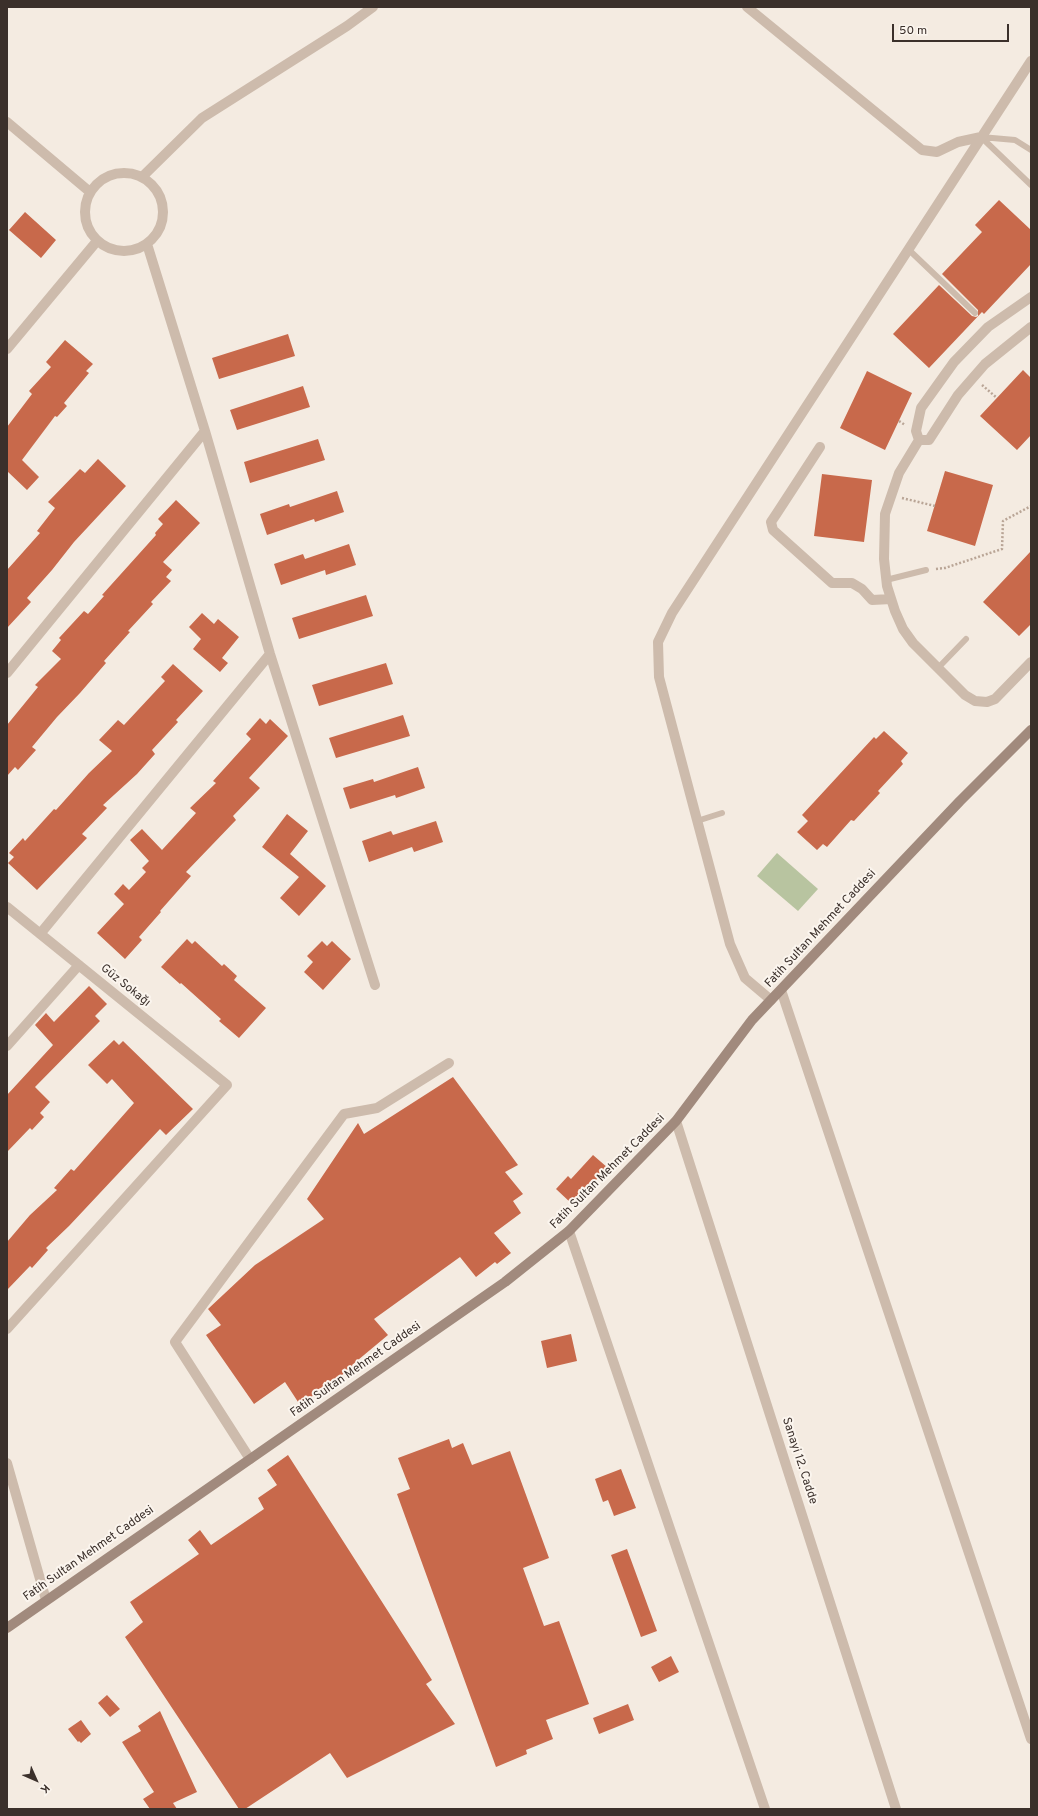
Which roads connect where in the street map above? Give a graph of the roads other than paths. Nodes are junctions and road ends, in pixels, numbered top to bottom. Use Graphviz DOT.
graph roads {
  1 [pos="373,7"];
  2 [pos="747,7"];
  3 [pos="1031,61"];
  4 [pos="7,122"];
  5 [pos="981,137"];
  6 [pos="1031,150"];
  7 [pos="142,177"];
  8 [pos="1031,185"];
  9 [pos="90,192"];
  10 [pos="97,241"];
  11 [pos="147,244"];
  12 [pos="908,249"];
  13 [pos="1031,297"];
  14 [pos="975,313"];
  15 [pos="1031,327"];
  16 [pos="7,348"];
  17 [pos="205,431"];
  18 [pos="919,440"];
  19 [pos="820,447"];
  20 [pos="926,570"];
  21 [pos="886,580"];
  22 [pos="891,598"];
  23 [pos="966,639"];
  24 [pos="270,654"];
  25 [pos="1031,662"];
  26 [pos="938,668"];
  27 [pos="7,673"];
  28 [pos="1031,730"];
  29 [pos="722,814"];
  30 [pos="697,821"];
  31 [pos="7,907"];
  32 [pos="40,934"];
  33 [pos="79,965"];
  34 [pos="375,985"];
  35 [pos="781,990"];
  36 [pos="772,1000"];
  37 [pos="7,1046"];
  38 [pos="449,1063"];
  39 [pos="676,1121"];
  40 [pos="569,1231"];
  41 [pos="7,1329"];
  42 [pos="250,1459"];
  43 [pos="7,1463"];
  44 [pos="46,1600"];
  45 [pos="7,1628"];
  46 [pos="1031,1739"];
  47 [pos="765,1809"];
  48 [pos="896,1809"];
  1 -- 7 [label="street"];
  2 -- 5 [label="street"];
  3 -- 5 [label="street"];
  4 -- 9 [label="street"];
  5 -- 6 [label="lane"];
  5 -- 8 [label="lane"];
  5 -- 12 [label="street"];
  7 -- 9 [label="street"];
  7 -- 11 [label="street"];
  9 -- 10 [label="street"];
  10 -- 11 [label="street"];
  10 -- 16 [label="street"];
  11 -- 17 [label="street"];
  12 -- 14 [label="lane"];
  12 -- 30 [label="street"];
  13 -- 18 [label="street"];
  15 -- 18 [label="street"];
  17 -- 24 [label="street"];
  17 -- 27 [label="street"];
  18 -- 21 [label="street"];
  19 -- 22 [label="street"];
  20 -- 21 [label="lane"];
  21 -- 22 [label="street"];
  22 -- 26 [label="street"];
  23 -- 26 [label="lane"];
  24 -- 32 [label="street"];
  24 -- 34 [label="street"];
  25 -- 26 [label="street"];
  28 -- 35 [label="main road, Fatih Sultan Mehmet Caddesi"];
  29 -- 30 [label="lane"];
  30 -- 36 [label="street"];
  31 -- 32 [label="street, Güz Sokağı"];
  32 -- 33 [label="street, Güz Sokağı"];
  33 -- 37 [label="street"];
  33 -- 41 [label="street, Güz Sokağı"];
  35 -- 36 [label="main road, Fatih Sultan Mehmet Caddesi"];
  35 -- 46 [label="street"];
  36 -- 39 [label="main road, Fatih Sultan Mehmet Caddesi"];
  38 -- 42 [label="street"];
  39 -- 40 [label="main road, Fatih Sultan Mehmet Caddesi"];
  39 -- 48 [label="street, Sanayi 12. Cadde"];
  40 -- 42 [label="main road, Fatih Sultan Mehmet Caddesi"];
  40 -- 47 [label="street"];
  42 -- 44 [label="main road, Fatih Sultan Mehmet Caddesi"];
  43 -- 44 [label="street"];
  44 -- 45 [label="main road, Fatih Sultan Mehmet Caddesi"];
}
